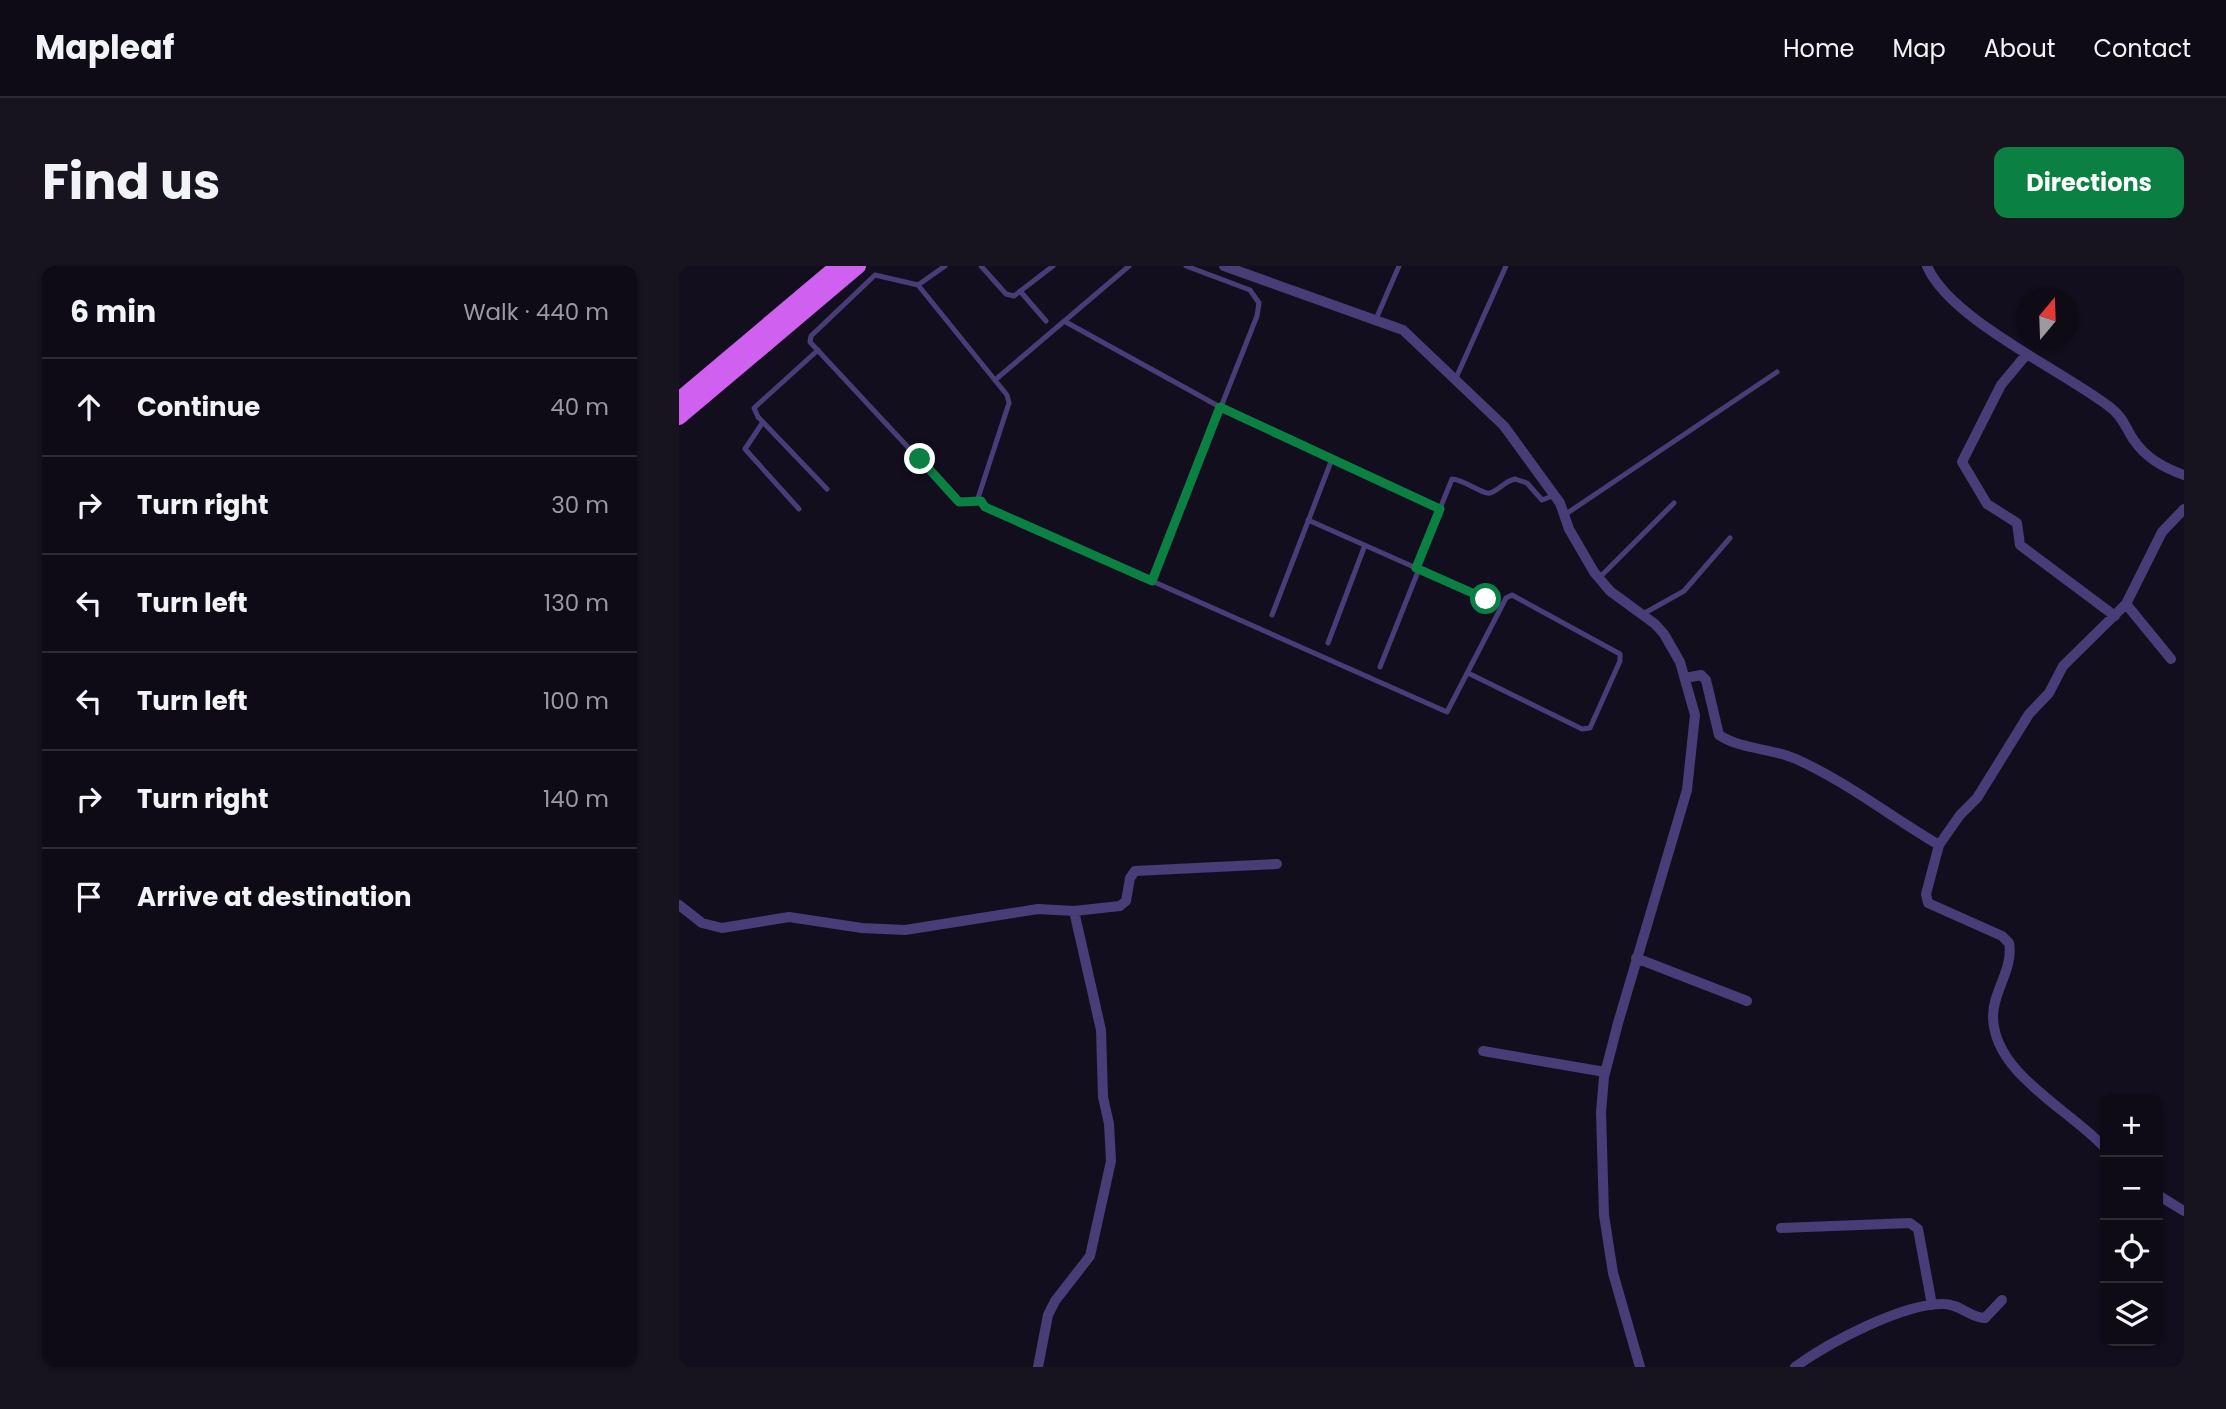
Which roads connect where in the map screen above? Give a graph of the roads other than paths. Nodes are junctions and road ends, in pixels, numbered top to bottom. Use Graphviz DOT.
graph roads {
  1 [pos="838,266"];
  2 [pos="858,266"];
  3 [pos="945,266"];
  4 [pos="981,266"];
  5 [pos="1053,266"];
  6 [pos="1129,266"];
  7 [pos="1186,266"];
  8 [pos="1224,266"];
  9 [pos="1399,266"];
  10 [pos="1506,266"];
  11 [pos="1927,266"];
  12 [pos="918,285"];
  13 [pos="1020,292"];
  14 [pos="1376,319"];
  15 [pos="1046,321"];
  16 [pos="1064,321"];
  17 [pos="818,350"];
  18 [pos="2026,355"];
  19 [pos="1777,372"];
  20 [pos="1456,378"];
  21 [pos="995,380"];
  22 [pos="679,400"];
  23 [pos="1220,407"];
  24 [pos="679,417"];
  25 [pos="763,422"];
  26 [pos="1332,459"];
  27 [pos="2184,475"];
  28 [pos="827,489"];
  29 [pos="1555,495"];
  30 [pos="981,501"];
  31 [pos="1674,503"];
  32 [pos="799,509"];
  33 [pos="1440,509"];
  34 [pos="2184,509"];
  35 [pos="1563,516"];
  36 [pos="1308,520"];
  37 [pos="1730,538"];
  38 [pos="1365,545"];
  39 [pos="1418,569"];
  40 [pos="1599,578"];
  41 [pos="1152,581"];
  42 [pos="1486,599"];
  43 [pos="2126,604"];
  44 [pos="1643,614"];
  45 [pos="1272,615"];
  46 [pos="2115,616"];
  47 [pos="1328,643"];
  48 [pos="2171,659"];
  49 [pos="1381,667"];
  50 [pos="1468,673"];
  51 [pos="1685,678"];
  52 [pos="1939,845"];
  53 [pos="1277,864"];
  54 [pos="679,905"];
  55 [pos="1074,911"];
  56 [pos="1636,958"];
  57 [pos="1747,1001"];
  58 [pos="1483,1051"];
  59 [pos="1605,1072"];
  60 [pos="2100,1143"];
  61 [pos="2163,1198"];
  62 [pos="2184,1211"];
  63 [pos="1781,1228"];
  64 [pos="2002,1300"];
  65 [pos="1932,1305"];
  66 [pos="1038,1367"];
  67 [pos="1640,1367"];
  68 [pos="1795,1367"];
  1 -- 22 [label="main road"];
  2 -- 24 [label="main road"];
  3 -- 12 [label="lane"];
  4 -- 13 [label="lane"];
  5 -- 13 [label="lane"];
  6 -- 16 [label="lane"];
  7 -- 23 [label="lane"];
  8 -- 14 [label="street"];
  9 -- 14 [label="lane"];
  10 -- 20 [label="lane"];
  11 -- 18 [label="street"];
  12 -- 17 [label="lane"];
  12 -- 21 [label="lane"];
  13 -- 15 [label="lane"];
  14 -- 20 [label="street"];
  16 -- 21 [label="lane"];
  16 -- 23 [label="lane"];
  17 -- 25 [label="lane"];
  17 -- 30 [label="lane"];
  18 -- 27 [label="street"];
  18 -- 46 [label="street"];
  19 -- 35 [label="lane"];
  20 -- 29 [label="street"];
  21 -- 30 [label="lane"];
  23 -- 26 [label="lane"];
  23 -- 41 [label="lane"];
  25 -- 28 [label="lane"];
  25 -- 32 [label="lane"];
  26 -- 33 [label="lane"];
  26 -- 36 [label="lane"];
  29 -- 33 [label="lane"];
  29 -- 35 [label="street"];
  30 -- 41 [label="lane"];
  31 -- 40 [label="lane"];
  33 -- 39 [label="lane"];
  34 -- 43 [label="street"];
  35 -- 40 [label="street"];
  36 -- 38 [label="lane"];
  36 -- 45 [label="lane"];
  37 -- 44 [label="lane"];
  38 -- 39 [label="lane"];
  38 -- 47 [label="lane"];
  39 -- 42 [label="lane"];
  39 -- 49 [label="lane"];
  40 -- 44 [label="street"];
  41 -- 50 [label="lane"];
  43 -- 46 [label="street"];
  43 -- 48 [label="street"];
  44 -- 51 [label="street"];
  46 -- 52 [label="street"];
  50 -- 50 [label="lane"];
  51 -- 52 [label="street"];
  51 -- 56 [label="street"];
  52 -- 60 [label="street"];
  53 -- 55 [label="street"];
  54 -- 55 [label="street"];
  55 -- 66 [label="street"];
  56 -- 57 [label="street"];
  56 -- 59 [label="street"];
  58 -- 59 [label="street"];
  59 -- 67 [label="street"];
  61 -- 62 [label="street"];
  63 -- 65 [label="street"];
  64 -- 65 [label="street"];
  65 -- 68 [label="street"];
}
